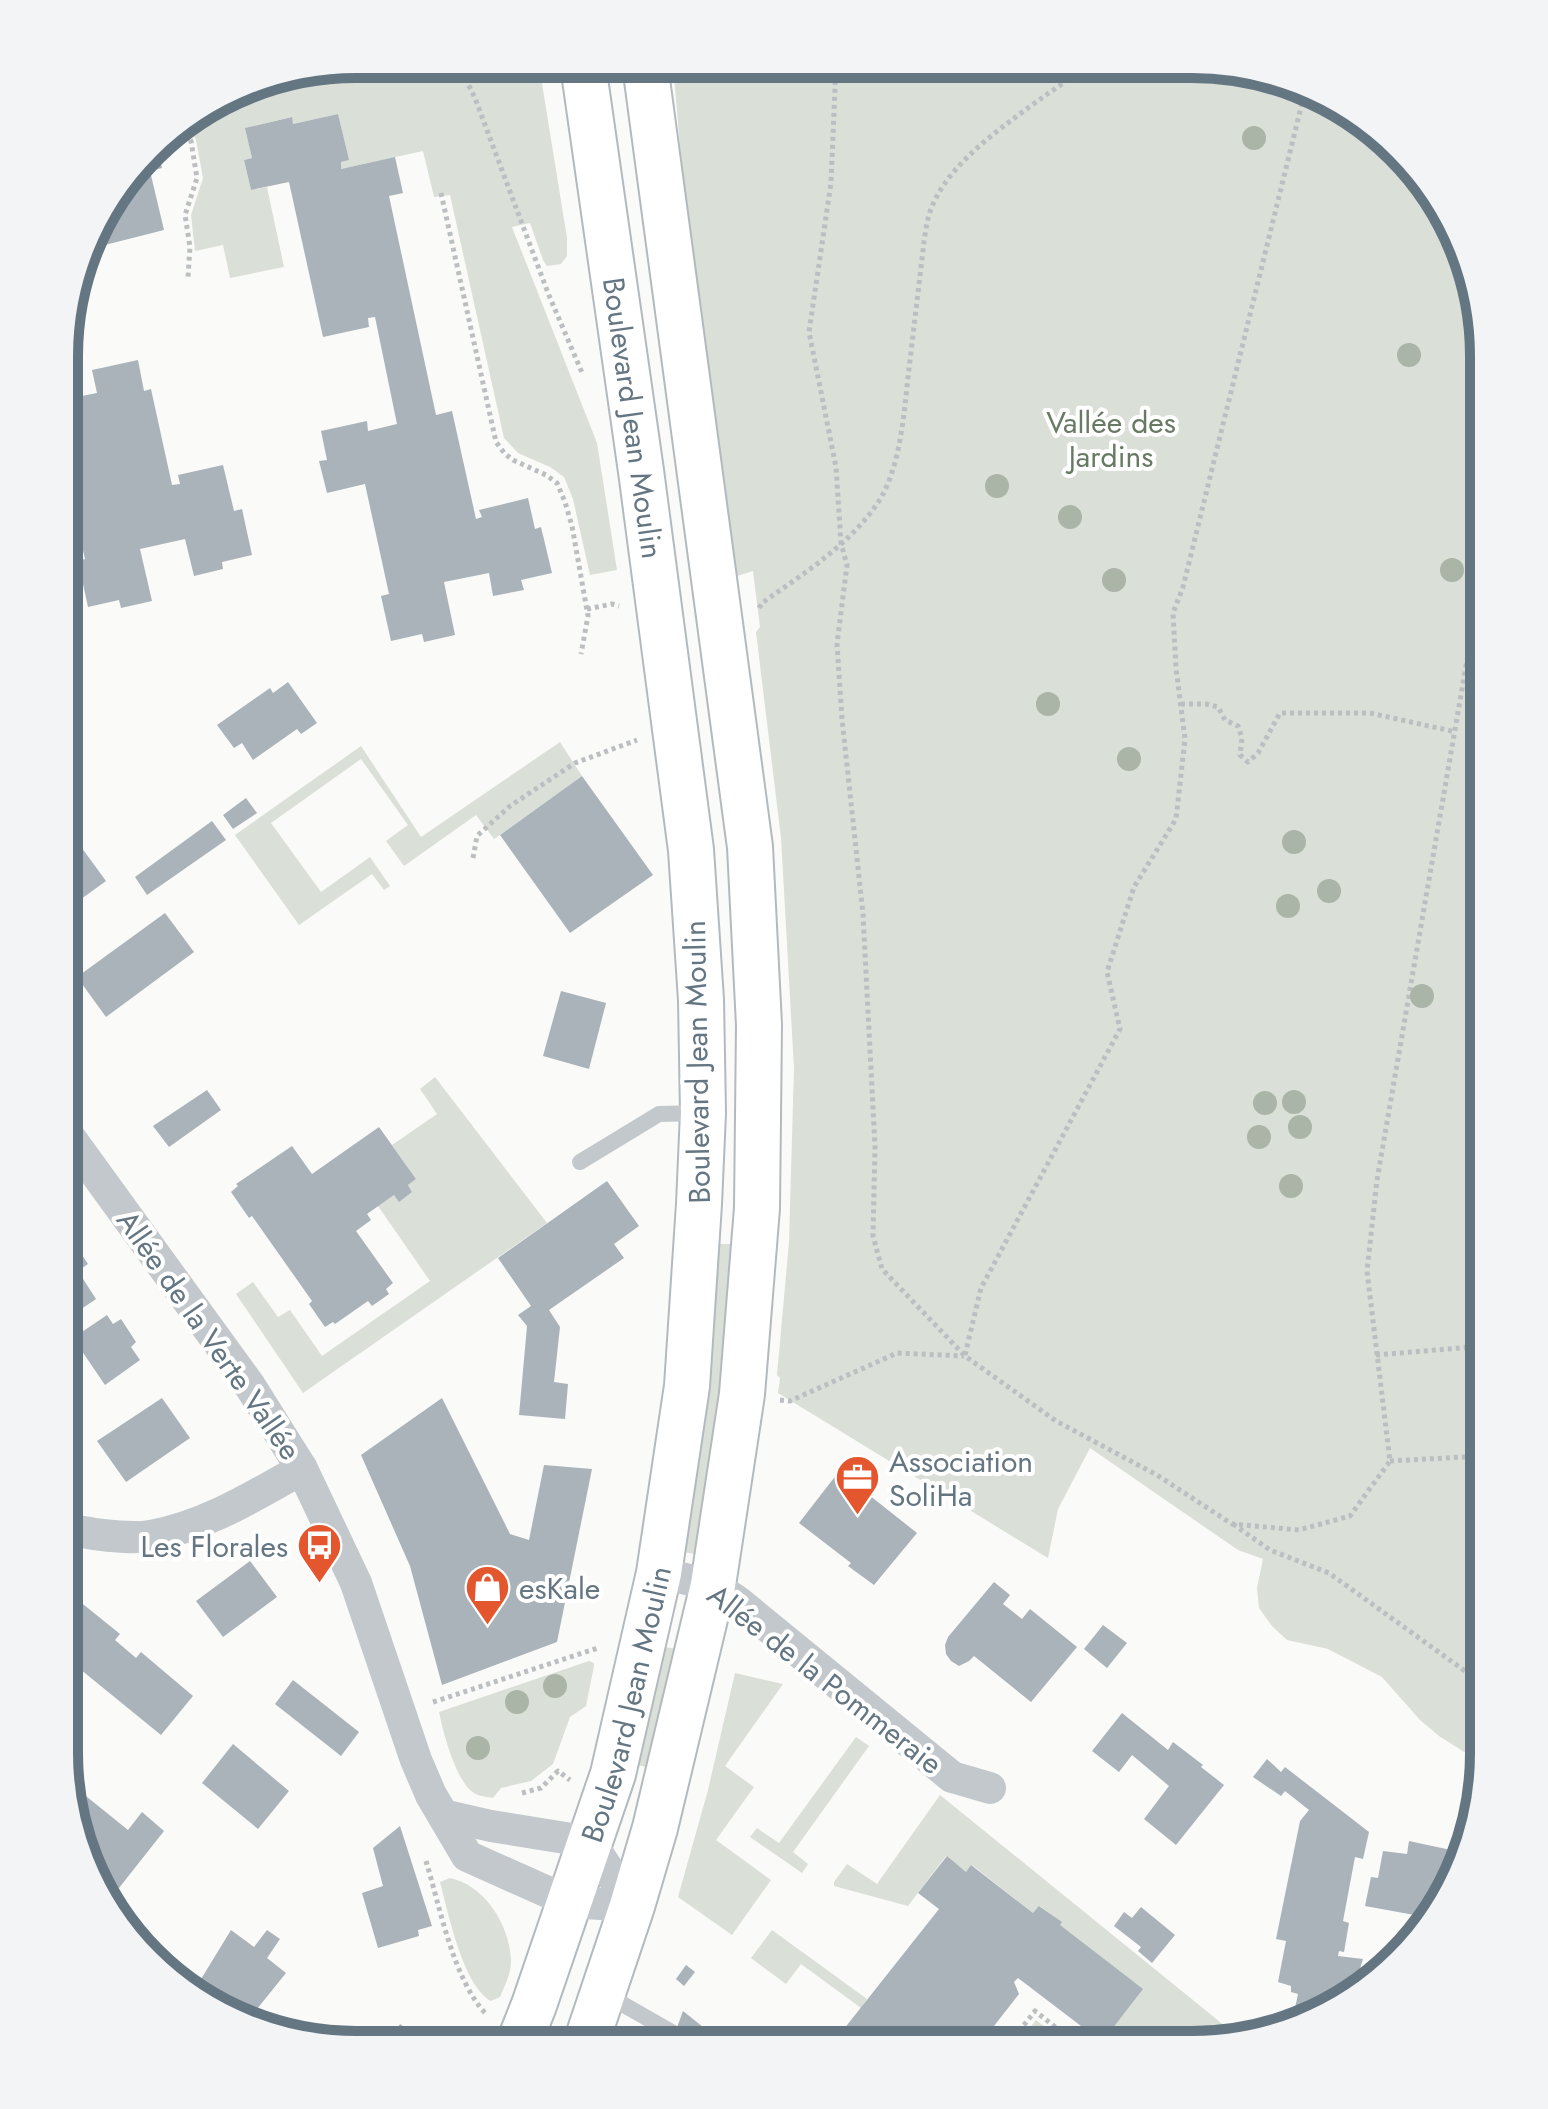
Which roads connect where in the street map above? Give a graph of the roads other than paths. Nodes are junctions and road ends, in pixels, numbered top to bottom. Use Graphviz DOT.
graph roads {
  1 [pos="585,78"];
  2 [pos="647,78"];
  3 [pos="703,1113"];
  4 [pos="78,1149"];
  5 [pos="580,1162"];
  6 [pos="302,1469"];
  7 [pos="78,1532"];
  8 [pos="659,1573"];
  9 [pos="713,1585"];
  10 [pos="990,1788"];
  11 [pos="443,1815"];
  12 [pos="590,1842"];
  13 [pos="570,1902"];
  14 [pos="632,1906"];
  15 [pos="602,1993"];
  16 [pos="523,2031"];
  17 [pos="590,2031"];
  18 [pos="670,2031"];
  1 -- 3 [label="main road, Boulevard Jean Moulin"];
  2 -- 9 [label="main road, Boulevard Jean Moulin"];
  3 -- 5 [label="lane"];
  3 -- 8 [label="main road, Boulevard Jean Moulin"];
  4 -- 6 [label="street, Allée de la Verte Vallée"];
  6 -- 7 [label="street"];
  6 -- 11 [label="street, Allée de la Verte Vallée"];
  8 -- 9 [label="street, Allée de la Pommeraie"];
  8 -- 12 [label="main road, Boulevard Jean Moulin"];
  9 -- 10 [label="street, Allée de la Pommeraie"];
  9 -- 14 [label="main road, Boulevard Jean Moulin"];
  11 -- 12 [label="street"];
  11 -- 13 [label="street, Allée de la Verte Vallée"];
  12 -- 13 [label="main road, Boulevard Jean Moulin"];
  12 -- 14 [label="street"];
  13 -- 14 [label="street, Allée de la Verte Vallée"];
  13 -- 16 [label="main road, Boulevard Jean Moulin"];
  14 -- 15 [label="main road, Boulevard Jean Moulin"];
  15 -- 17 [label="main road, Boulevard Jean Moulin"];
  15 -- 18 [label="lane"];
}
